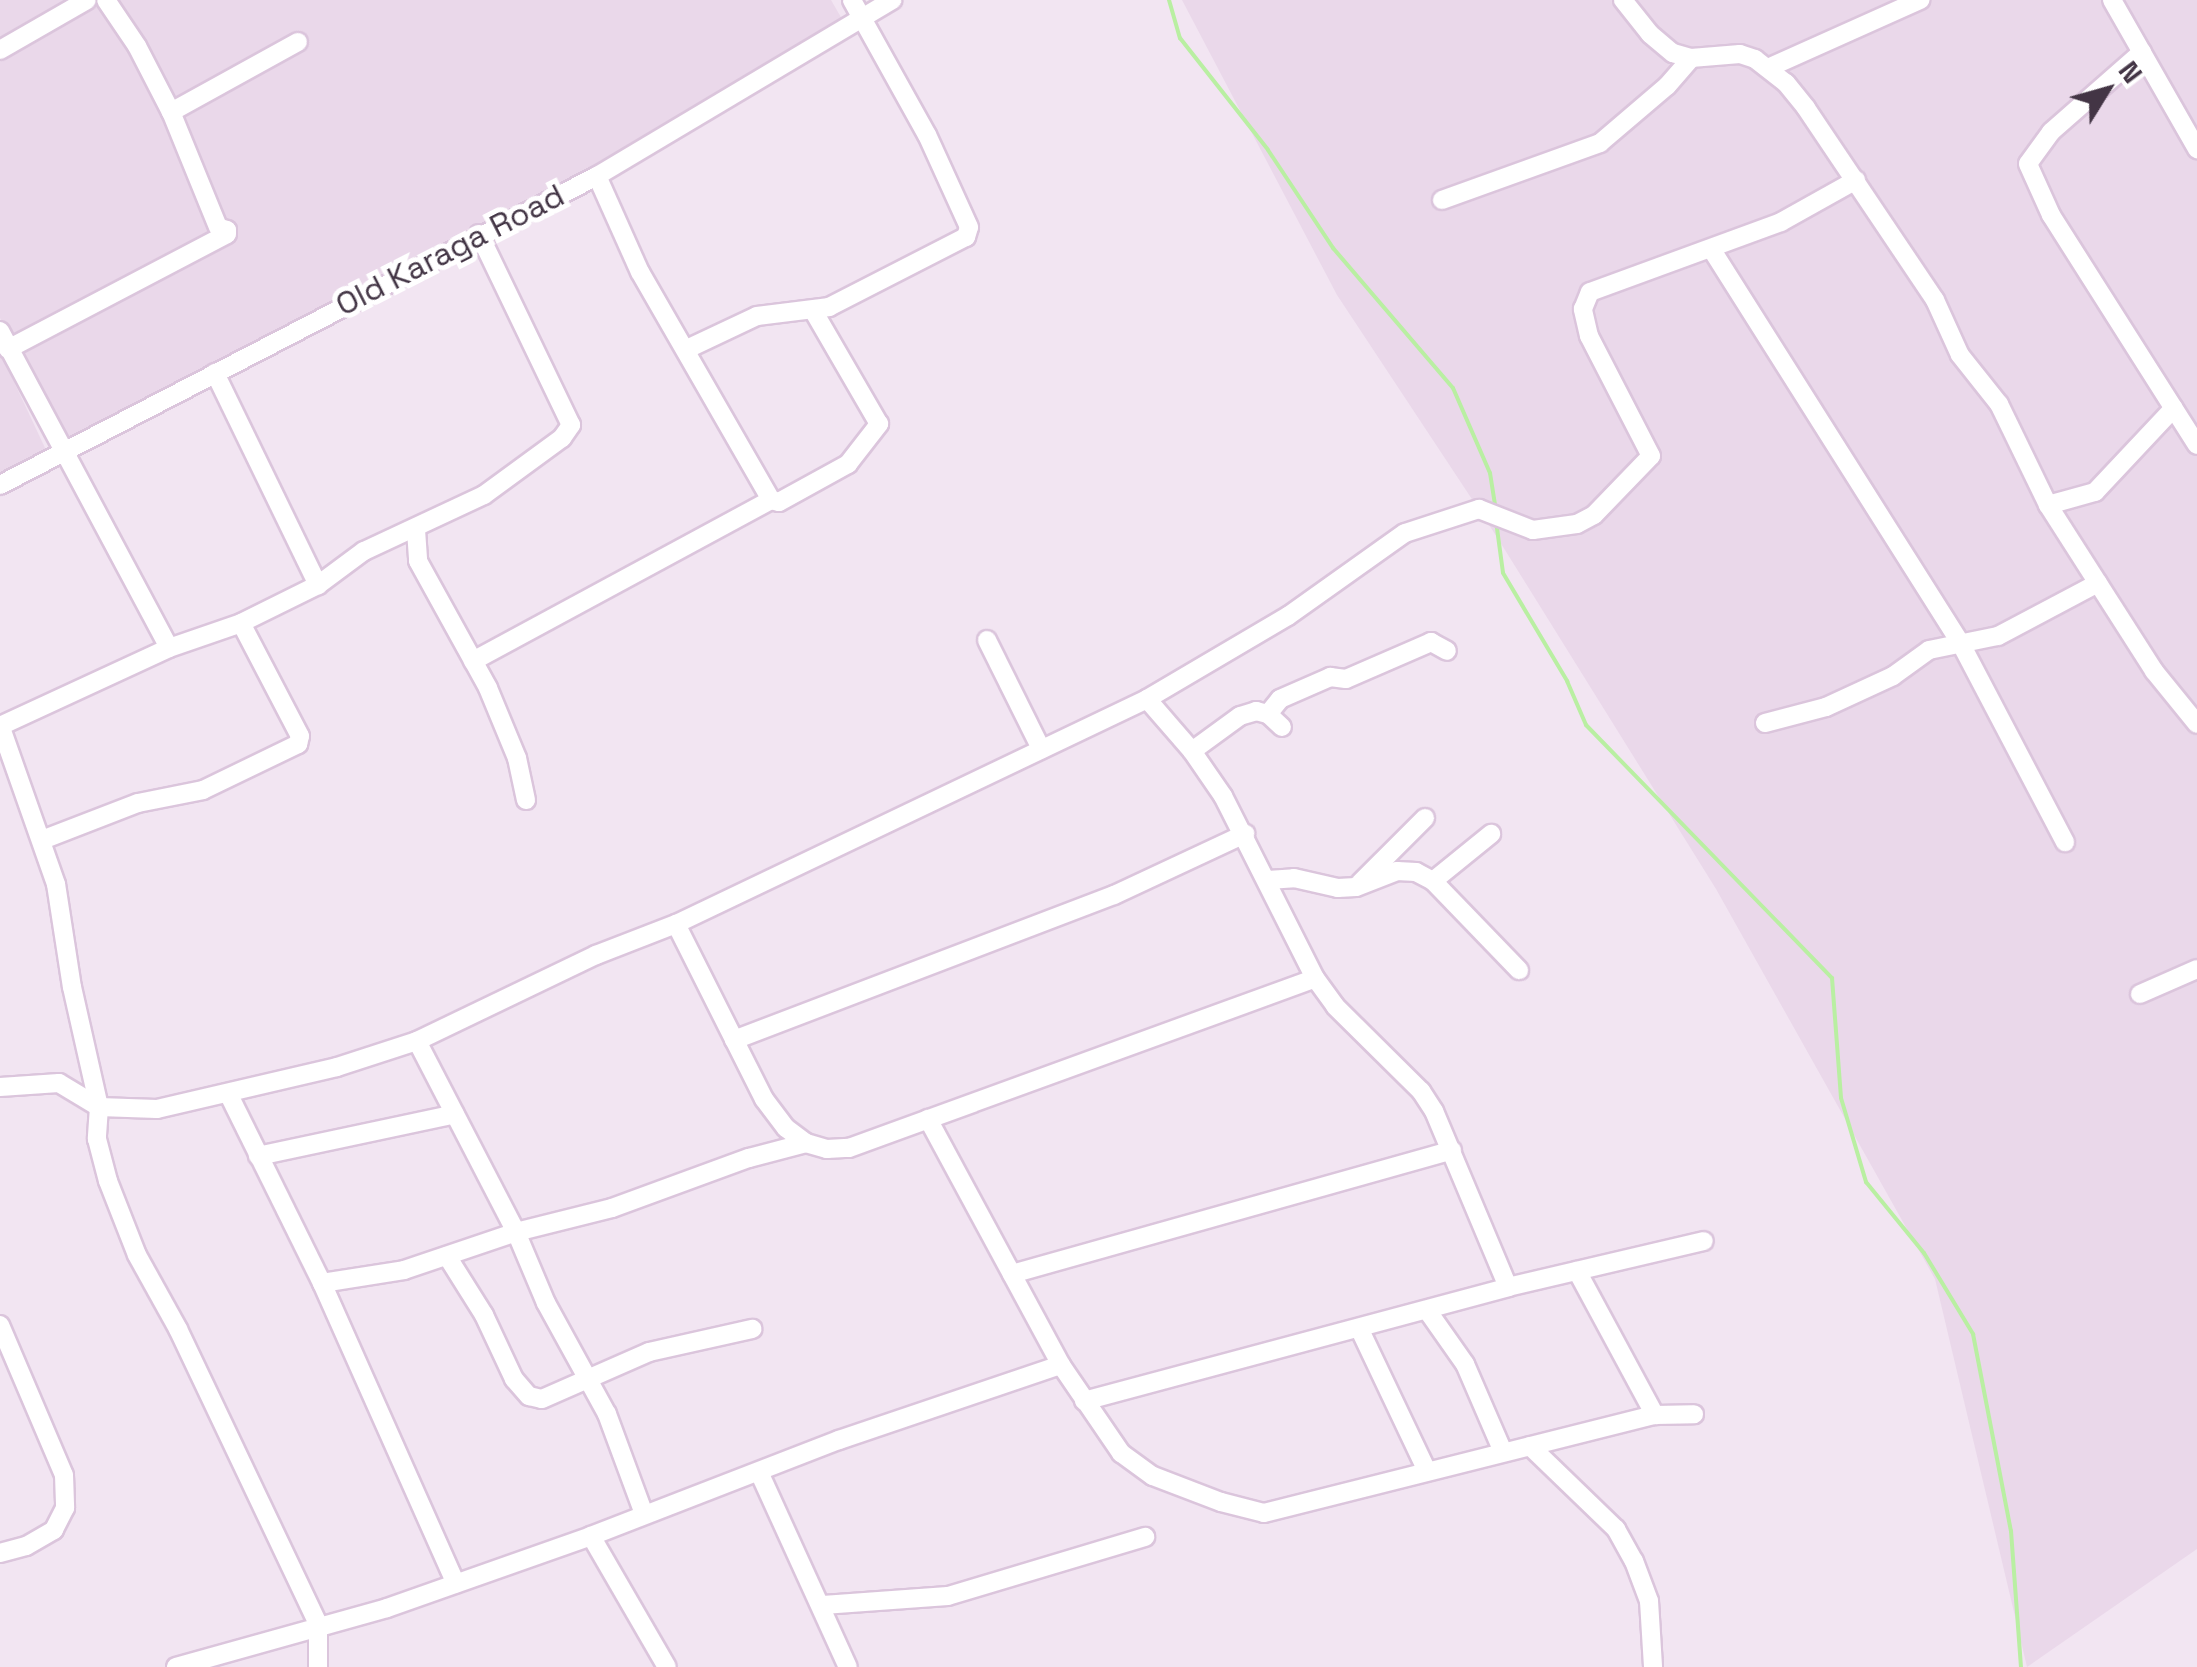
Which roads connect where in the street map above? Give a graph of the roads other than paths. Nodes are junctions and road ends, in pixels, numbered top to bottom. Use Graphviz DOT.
graph roads {
  1 [pos="88,0"];
  2 [pos="106,0"];
  3 [pos="852,0"];
  4 [pos="892,0"];
  5 [pos="1623,0"];
  6 [pos="1920,0"];
  7 [pos="2112,0"];
  8 [pos="864,18"];
  9 [pos="298,42"];
  10 [pos="0,50"];
  11 [pos="2142,52"];
  12 [pos="1691,58"];
  13 [pos="1768,68"];
  14 [pos="171,112"];
  15 [pos="2197,149"];
  16 [pos="598,176"];
  17 [pos="1856,180"];
  18 [pos="1442,200"];
  19 [pos="479,234"];
  20 [pos="1712,250"];
  21 [pos="814,312"];
  22 [pos="0,331"];
  23 [pos="687,349"];
  24 [pos="8,350"];
  25 [pos="214,373"];
  26 [pos="2174,408"];
  27 [pos="2197,445"];
  28 [pos="62,453"];
  29 [pos="0,485"];
  30 [pos="771,500"];
  31 [pos="2048,505"];
  32 [pos="416,530"];
  33 [pos="2098,583"];
  34 [pos="318,585"];
  35 [pos="241,623"];
  36 [pos="987,640"];
  37 [pos="1961,644"];
  38 [pos="169,648"];
  39 [pos="1448,651"];
  40 [pos="473,661"];
  41 [pos="1147,699"];
  42 [pos="1766,723"];
  43 [pos="2197,724"];
  44 [pos="0,725"];
  45 [pos="1041,749"];
  46 [pos="1192,751"];
  47 [pos="526,800"];
  48 [pos="1425,818"];
  49 [pos="1245,834"];
  50 [pos="1491,834"];
  51 [pos="42,840"];
  52 [pos="2065,842"];
  53 [pos="1268,880"];
  54 [pos="1433,881"];
  55 [pos="1356,887"];
  56 [pos="676,924"];
  57 [pos="2197,969"];
  58 [pos="1519,970"];
  59 [pos="1315,978"];
  60 [pos="2140,994"];
  61 [pos="734,1040"];
  62 [pos="416,1041"];
  63 [pos="0,1087"];
  64 [pos="229,1095"];
  65 [pos="99,1107"];
  66 [pos="455,1114"];
  67 [pos="928,1119"];
  68 [pos="806,1143"];
  69 [pos="1452,1150"];
  70 [pos="258,1156"];
  71 [pos="516,1232"];
  72 [pos="1704,1241"];
  73 [pos="447,1256"];
  74 [pos="1577,1270"];
  75 [pos="1012,1274"];
  76 [pos="322,1283"];
  77 [pos="1508,1287"];
  78 [pos="1427,1310"];
  79 [pos="0,1325"];
  80 [pos="752,1330"];
  81 [pos="1360,1330"];
  82 [pos="1061,1365"];
  83 [pos="586,1383"];
  84 [pos="1084,1401"];
  85 [pos="1694,1414"];
  86 [pos="1655,1415"];
  87 [pos="1530,1446"];
  88 [pos="1504,1452"];
  89 [pos="1427,1471"];
  90 [pos="759,1472"];
  91 [pos="644,1514"];
  92 [pos="592,1536"];
  93 [pos="1145,1537"];
  94 [pos="0,1553"];
  95 [pos="456,1584"];
  96 [pos="823,1604"];
  97 [pos="318,1624"];
  98 [pos="176,1667"];
  99 [pos="318,1667"];
  100 [pos="667,1667"];
  101 [pos="848,1667"];
  102 [pos="1652,1667"];
  1 -- 10 [label="street"];
  2 -- 14 [label="street"];
  3 -- 8 [label="street"];
  4 -- 8 [label="street, Old Karaga Road"];
  5 -- 12 [label="street"];
  6 -- 13 [label="street"];
  7 -- 11 [label="street"];
  8 -- 16 [label="street, Old Karaga Road"];
  8 -- 21 [label="street"];
  9 -- 14 [label="street"];
  11 -- 15 [label="street"];
  11 -- 26 [label="street"];
  12 -- 13 [label="street"];
  12 -- 18 [label="street"];
  13 -- 17 [label="street"];
  14 -- 24 [label="street"];
  16 -- 19 [label="street, Old Karaga Road"];
  16 -- 23 [label="street"];
  17 -- 20 [label="street"];
  17 -- 31 [label="street"];
  19 -- 25 [label="street, Old Karaga Road"];
  19 -- 32 [label="street"];
  20 -- 37 [label="street"];
  20 -- 41 [label="street"];
  21 -- 23 [label="street"];
  21 -- 30 [label="street"];
  22 -- 24 [label="street"];
  23 -- 30 [label="street"];
  24 -- 28 [label="street"];
  25 -- 28 [label="street, Old Karaga Road"];
  25 -- 34 [label="street"];
  26 -- 27 [label="street"];
  26 -- 31 [label="street"];
  28 -- 29 [label="street, Old Karaga Road"];
  28 -- 38 [label="street"];
  30 -- 40 [label="street"];
  31 -- 33 [label="street"];
  32 -- 34 [label="street"];
  32 -- 40 [label="street"];
  33 -- 37 [label="street"];
  33 -- 43 [label="street"];
  34 -- 35 [label="street"];
  35 -- 38 [label="street"];
  35 -- 51 [label="street"];
  36 -- 45 [label="street"];
  37 -- 42 [label="street"];
  37 -- 52 [label="street"];
  38 -- 44 [label="street"];
  39 -- 46 [label="street"];
  40 -- 47 [label="street"];
  41 -- 45 [label="street"];
  41 -- 46 [label="street"];
  44 -- 51 [label="street"];
  45 -- 56 [label="street"];
  46 -- 49 [label="street"];
  48 -- 55 [label="street"];
  49 -- 53 [label="street"];
  49 -- 61 [label="street"];
  50 -- 54 [label="street"];
  51 -- 65 [label="street"];
  53 -- 55 [label="street"];
  53 -- 59 [label="street"];
  54 -- 55 [label="street"];
  54 -- 58 [label="street"];
  56 -- 61 [label="street"];
  56 -- 62 [label="street"];
  57 -- 60 [label="street"];
  59 -- 67 [label="street"];
  59 -- 69 [label="street"];
  61 -- 68 [label="street"];
  62 -- 64 [label="street"];
  62 -- 66 [label="street"];
  63 -- 65 [label="street"];
  64 -- 65 [label="street"];
  64 -- 70 [label="street"];
  65 -- 97 [label="street"];
  66 -- 70 [label="street"];
  66 -- 71 [label="street"];
  67 -- 68 [label="street"];
  67 -- 75 [label="street"];
  68 -- 71 [label="street"];
  69 -- 75 [label="street"];
  69 -- 77 [label="street"];
  70 -- 76 [label="street"];
  71 -- 73 [label="street"];
  71 -- 83 [label="street"];
  72 -- 74 [label="street"];
  73 -- 76 [label="street"];
  73 -- 83 [label="street"];
  74 -- 77 [label="street"];
  74 -- 86 [label="street"];
  75 -- 82 [label="street"];
  76 -- 95 [label="street"];
  77 -- 78 [label="street"];
  78 -- 81 [label="street"];
  78 -- 88 [label="street"];
  79 -- 94 [label="street"];
  80 -- 83 [label="street"];
  81 -- 84 [label="street"];
  81 -- 89 [label="street"];
  82 -- 84 [label="street"];
  82 -- 90 [label="street"];
  83 -- 91 [label="street"];
  84 -- 89 [label="street"];
  85 -- 86 [label="street"];
  86 -- 87 [label="street"];
  87 -- 88 [label="street"];
  87 -- 102 [label="street"];
  88 -- 89 [label="street"];
  90 -- 91 [label="street"];
  90 -- 96 [label="street"];
  91 -- 92 [label="street"];
  92 -- 95 [label="street"];
  92 -- 100 [label="street"];
  93 -- 96 [label="street"];
  95 -- 97 [label="street"];
  96 -- 101 [label="street"];
  97 -- 98 [label="street"];
  97 -- 99 [label="street"];
}
